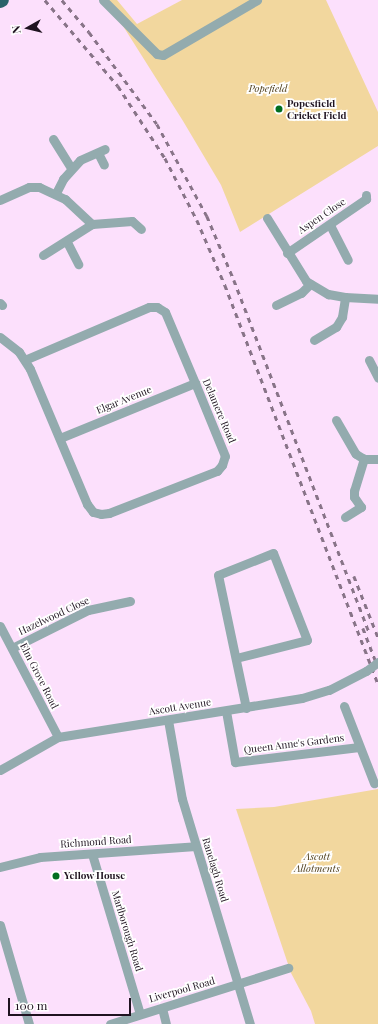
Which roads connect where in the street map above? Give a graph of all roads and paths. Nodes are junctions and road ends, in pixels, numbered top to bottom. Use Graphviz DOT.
graph roads {
  1 [pos="102,0"];
  2 [pos="257,0"];
  3 [pos="53,139"];
  4 [pos="104,165"];
  5 [pos="71,168"];
  6 [pos="56,193"];
  7 [pos="366,195"];
  8 [pos="0,200"];
  9 [pos="267,218"];
  10 [pos="92,224"];
  11 [pos="330,225"];
  12 [pos="141,229"];
  13 [pos="67,242"];
  14 [pos="287,253"];
  15 [pos="44,255"];
  16 [pos="348,260"];
  17 [pos="78,264"];
  18 [pos="310,284"];
  19 [pos="344,298"];
  20 [pos="378,299"];
  21 [pos="276,306"];
  22 [pos="0,337"];
  23 [pos="314,340"];
  24 [pos="25,360"];
  25 [pos="369,360"];
  26 [pos="378,378"];
  27 [pos="195,383"];
  28 [pos="335,423"];
  29 [pos="60,438"];
  30 [pos="364,459"];
  31 [pos="378,459"];
  32 [pos="344,517"];
  33 [pos="130,601"];
  34 [pos="0,626"];
  35 [pos="12,648"];
  36 [pos="236,658"];
  37 [pos="378,662"];
  38 [pos="344,706"];
  39 [pos="246,708"];
  40 [pos="226,711"];
  41 [pos="168,720"];
  42 [pos="58,737"];
  43 [pos="359,747"];
  44 [pos="0,770"];
  45 [pos="374,783"];
  46 [pos="196,846"];
  47 [pos="92,854"];
  48 [pos="0,868"];
  49 [pos="0,925"];
  50 [pos="2,939"];
  51 [pos="288,968"];
  52 [pos="238,985"];
  53 [pos="162,1008"];
  54 [pos="135,1018"];
  55 [pos="29,1024"];
  56 [pos="110,1024"];
  57 [pos="166,1024"];
  58 [pos="250,1024"];
  1 -- 2 [label="street"];
  3 -- 5 [label="street"];
  4 -- 5 [label="street"];
  5 -- 6 [label="street"];
  6 -- 8 [label="street"];
  6 -- 10 [label="street"];
  7 -- 11 [label="street, Aspen Close"];
  9 -- 14 [label="street"];
  10 -- 12 [label="street"];
  10 -- 13 [label="street"];
  11 -- 14 [label="street, Aspen Close"];
  11 -- 16 [label="street"];
  13 -- 15 [label="street"];
  13 -- 17 [label="street"];
  14 -- 18 [label="street"];
  18 -- 19 [label="street"];
  18 -- 21 [label="street"];
  19 -- 20 [label="street"];
  19 -- 23 [label="street"];
  22 -- 24 [label="street, Delamere Road"];
  24 -- 27 [label="street, Delamere Road"];
  24 -- 29 [label="street, Delamere Road"];
  25 -- 26 [label="street"];
  27 -- 29 [label="street, Elgar Avenue"];
  27 -- 29 [label="street, Delamere Road"];
  28 -- 30 [label="street"];
  30 -- 31 [label="street"];
  30 -- 32 [label="street"];
  33 -- 35 [label="street, Hazelwood Close"];
  34 -- 35 [label="street, Elm Grove Road"];
  35 -- 42 [label="street, Elm Grove Road"];
  36 -- 36 [label="street"];
  36 -- 39 [label="street"];
  37 -- 39 [label="street, Ascott Avenue, bridge"];
  38 -- 43 [label="street, Queen Anne's Gardens"];
  39 -- 40 [label="street, Ascott Avenue"];
  40 -- 41 [label="street, Ascott Avenue"];
  40 -- 43 [label="street, Queen Anne's Gardens"];
  41 -- 42 [label="street, Ascott Avenue"];
  41 -- 46 [label="street, Ranelagh Road"];
  42 -- 44 [label="street, Ascott Avenue"];
  43 -- 45 [label="street, Queen Anne's Gardens"];
  46 -- 47 [label="street, Richmond Road"];
  46 -- 52 [label="street, Ranelagh Road"];
  47 -- 48 [label="street, Richmond Road"];
  47 -- 54 [label="street, Marlborough Road"];
  49 -- 50 [label="street"];
  50 -- 55 [label="street"];
  51 -- 52 [label="street, Liverpool Road"];
  52 -- 53 [label="street, Liverpool Road"];
  52 -- 58 [label="street, Ranelagh Road"];
  53 -- 54 [label="street, Liverpool Road"];
  53 -- 57 [label="street"];
  54 -- 56 [label="street, Liverpool Road"];
}
